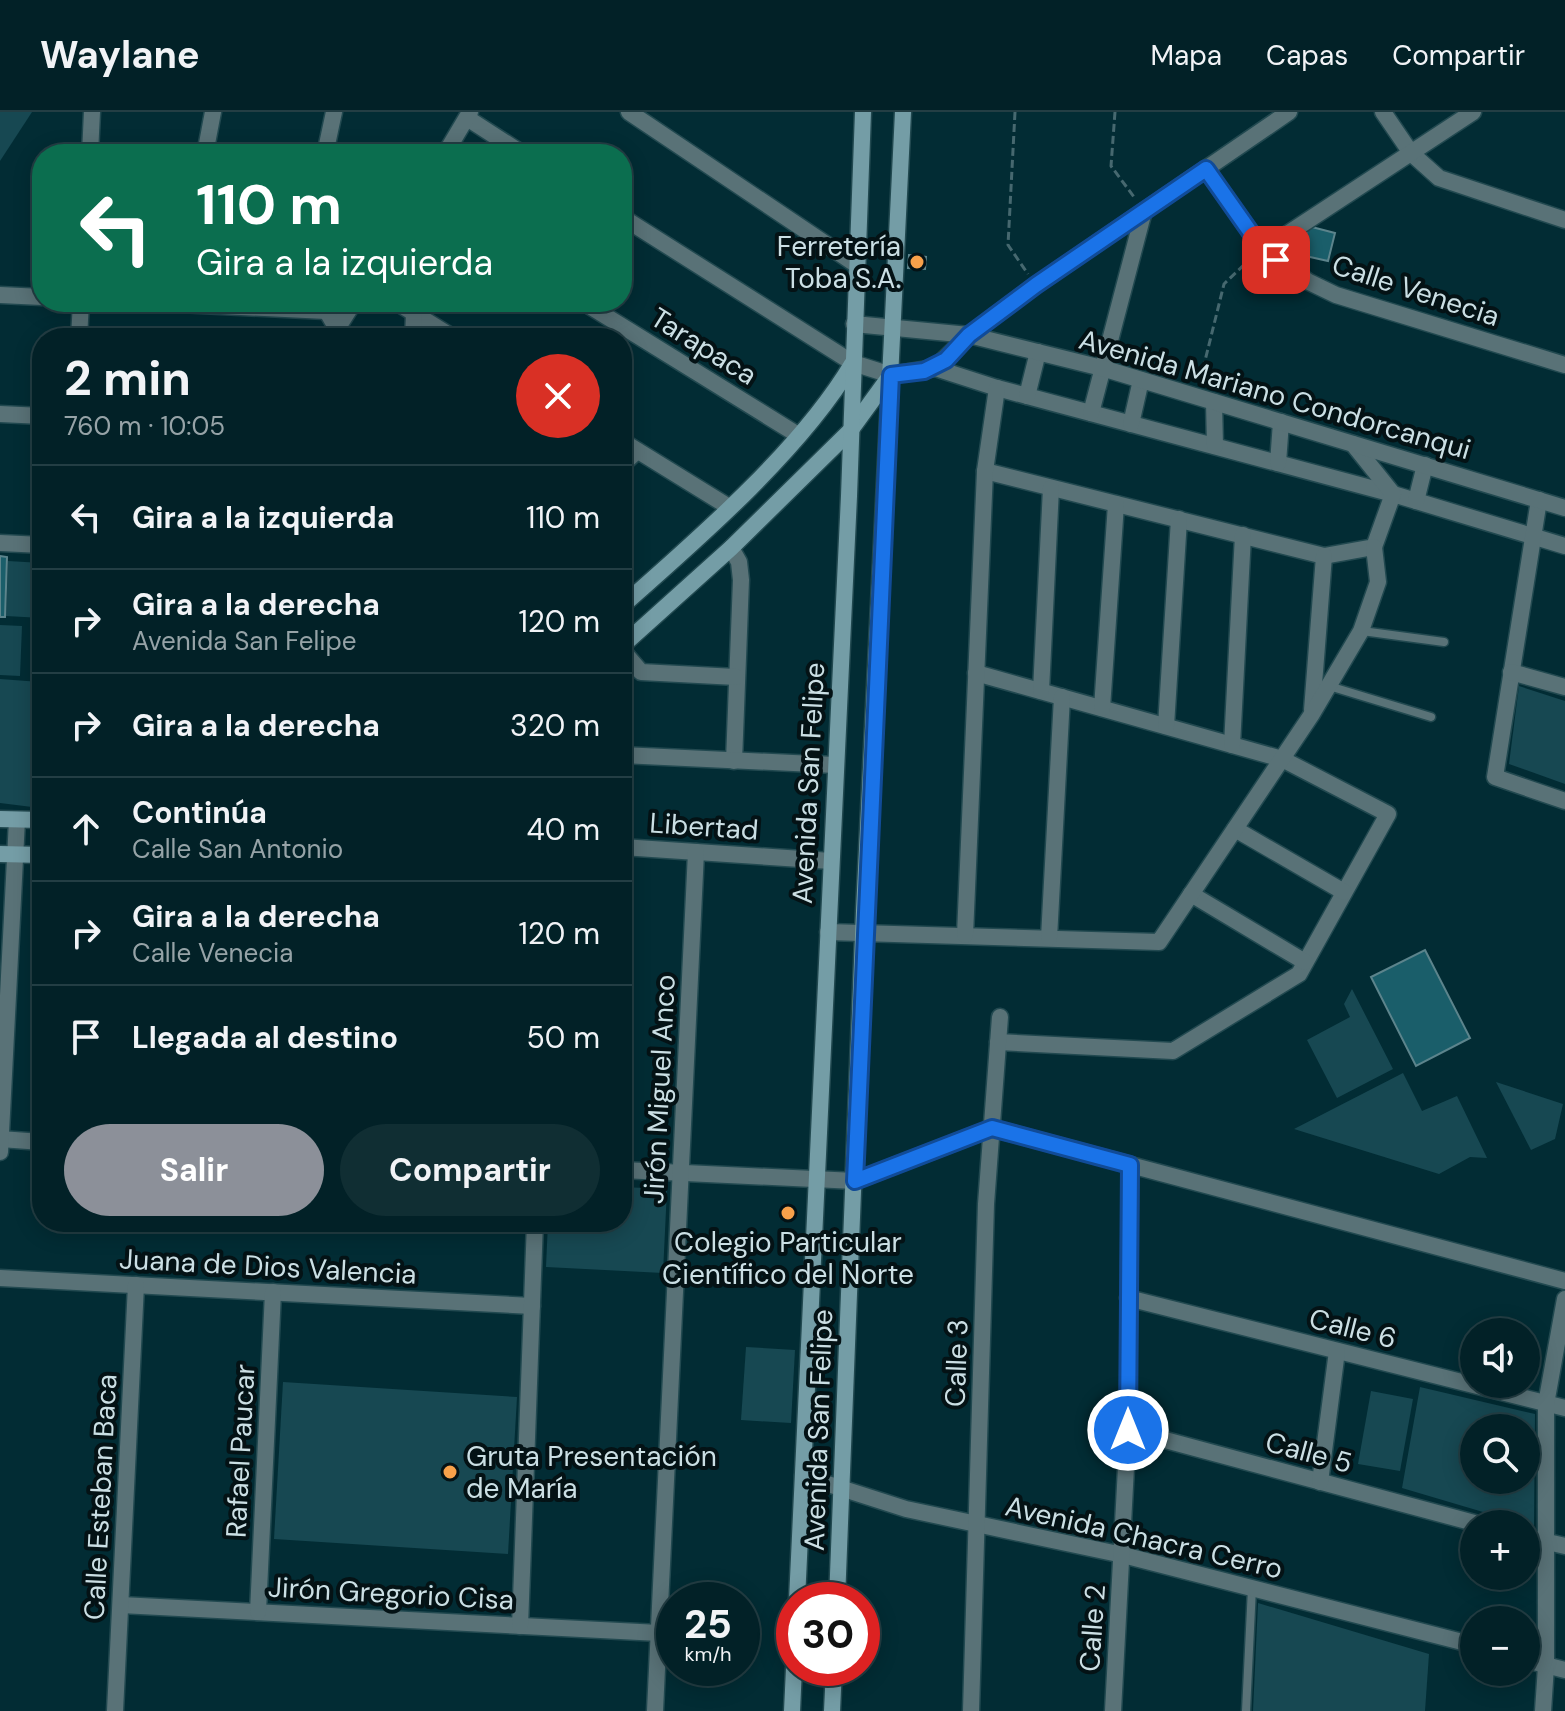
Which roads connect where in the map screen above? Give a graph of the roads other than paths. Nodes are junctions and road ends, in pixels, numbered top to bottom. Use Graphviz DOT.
graph roads {
  1 [pos="92,112"];
  2 [pos="213,112"];
  3 [pos="334,112"];
  4 [pos="629,112"];
  5 [pos="863,112"];
  6 [pos="903,112"];
  7 [pos="1289,112"];
  8 [pos="1383,112"];
  9 [pos="1473,112"];
  10 [pos="468,115"];
  11 [pos="90,144"];
  12 [pos="207,144"];
  13 [pos="327,144"];
  14 [pos="451,144"];
  15 [pos="509,144"];
  16 [pos="1411,153"];
  17 [pos="1206,169"];
  18 [pos="1144,211"];
  19 [pos="1565,220"];
  20 [pos="632,223"];
  21 [pos="1263,250"];
  22 [pos="857,265"];
  23 [pos="0,295"];
  24 [pos="32,297"];
  25 [pos="599,312"];
  26 [pos="414,313"];
  27 [pos="854,324"];
  28 [pos="892,326"];
  29 [pos="413,328"];
  30 [pos="438,328"];
  31 [pos="625,328"];
  32 [pos="632,332"];
  33 [pos="969,335"];
  34 [pos="1038,352"];
  35 [pos="853,363"];
  36 [pos="1565,365"];
  37 [pos="935,368"];
  38 [pos="1102,368"];
  39 [pos="891,375"];
  40 [pos="1141,380"];
  41 [pos="997,388"];
  42 [pos="1027,396"];
  43 [pos="1214,402"];
  44 [pos="1091,413"];
  45 [pos="0,414"];
  46 [pos="32,416"];
  47 [pos="1281,422"];
  48 [pos="1131,424"];
  49 [pos="850,431"];
  50 [pos="798,435"];
  51 [pos="1353,444"];
  52 [pos="1215,446"];
  53 [pos="632,448"];
  54 [pos="637,451"];
  55 [pos="632,456"];
  56 [pos="1278,463"];
  57 [pos="1425,465"];
  58 [pos="985,471"];
  59 [pos="1051,488"];
  60 [pos="1393,494"];
  61 [pos="1539,500"];
  62 [pos="1416,501"];
  63 [pos="1116,504"];
  64 [pos="729,507"];
  65 [pos="1565,508"];
  66 [pos="1179,519"];
  67 [pos="1243,535"];
  68 [pos="1533,537"];
  69 [pos="0,543"];
  70 [pos="32,545"];
  71 [pos="1565,546"];
  72 [pos="1374,547"];
  73 [pos="731,548"];
  74 [pos="1324,556"];
  75 [pos="632,597"];
  76 [pos="1361,631"];
  77 [pos="632,639"];
  78 [pos="1444,642"];
  79 [pos="632,661"];
  80 [pos="1511,672"];
  81 [pos="976,673"];
  82 [pos="736,677"];
  83 [pos="1329,686"];
  84 [pos="1565,687"];
  85 [pos="1041,691"];
  86 [pos="1062,697"];
  87 [pos="1102,708"];
  88 [pos="1312,714"];
  89 [pos="1431,717"];
  90 [pos="1166,726"];
  91 [pos="1232,745"];
  92 [pos="632,756"];
  93 [pos="1282,759"];
  94 [pos="734,761"];
  95 [pos="835,765"];
  96 [pos="1565,801"];
  97 [pos="0,819"];
  98 [pos="17,820"];
  99 [pos="32,820"];
  100 [pos="1235,829"];
  101 [pos="632,848"];
  102 [pos="696,852"];
  103 [pos="8,855"];
  104 [pos="32,855"];
  105 [pos="831,861"];
  106 [pos="1344,892"];
  107 [pos="1191,894"];
  108 [pos="828,932"];
  109 [pos="863,934"];
  110 [pos="965,935"];
  111 [pos="1049,938"];
  112 [pos="1305,962"];
  113 [pos="1000,1017"];
  114 [pos="998,1042"];
  115 [pos="992,1128"];
  116 [pos="0,1139"];
  117 [pos="32,1141"];
  118 [pos="0,1152"];
  119 [pos="1130,1165"];
  120 [pos="632,1171"];
  121 [pos="681,1173"];
  122 [pos="816,1180"];
  123 [pos="855,1181"];
  124 [pos="535,1232"];
  125 [pos="0,1278"];
  126 [pos="1565,1281"];
  127 [pos="136,1285"];
  128 [pos="273,1292"];
  129 [pos="1128,1298"];
  130 [pos="1565,1299"];
  131 [pos="532,1306"];
  132 [pos="1337,1351"];
  133 [pos="1546,1404"];
  134 [pos="1565,1408"];
  135 [pos="1128,1430"];
  136 [pos="803,1476"];
  137 [pos="1320,1482"];
  138 [pos="841,1490"];
  139 [pos="1460,1519"];
  140 [pos="977,1527"];
  141 [pos="1540,1540"];
  142 [pos="1546,1542"];
  143 [pos="1565,1546"];
  144 [pos="1123,1555"];
  145 [pos="661,1582"];
  146 [pos="798,1582"];
  147 [pos="838,1582"];
  148 [pos="1252,1587"];
  149 [pos="121,1605"];
  150 [pos="258,1612"];
  151 [pos="520,1626"];
  152 [pos="656,1633"];
  153 [pos="1460,1641"];
  154 [pos="1540,1664"];
  155 [pos="1546,1666"];
  156 [pos="1565,1670"];
  157 [pos="656,1686"];
  158 [pos="793,1686"];
  159 [pos="833,1686"];
  160 [pos="115,1711"];
  161 [pos="655,1711"];
  162 [pos="792,1711"];
  163 [pos="832,1711"];
  164 [pos="971,1711"];
  165 [pos="1113,1711"];
  166 [pos="1246,1711"];
  167 [pos="1543,1711"];
  1 -- 11 [label="street"];
  2 -- 12 [label="street"];
  3 -- 13 [label="street"];
  4 -- 22 [label="street"];
  5 -- 22 [label="main road, Avenida San Felipe"];
  6 -- 28 [label="main road, Avenida San Felipe"];
  7 -- 17 [label="street"];
  8 -- 16 [label="street"];
  9 -- 16 [label="street"];
  10 -- 14 [label="street"];
  10 -- 15 [label="street"];
  16 -- 19 [label="street"];
  16 -- 21 [label="street"];
  17 -- 18 [label="street"];
  17 -- 21 [label="street, Calle Venecia"];
  18 -- 33 [label="street"];
  18 -- 38 [label="street"];
  20 -- 35 [label="street"];
  21 -- 36 [label="street, Calle Venecia"];
  22 -- 27 [label="main road, Avenida San Felipe"];
  23 -- 24 [label="street"];
  25 -- 31 [label="street, Tarapaca"];
  26 -- 29 [label="street"];
  26 -- 30 [label="street"];
  27 -- 28 [label="street, Avenida Mariano Condorcanqui"];
  27 -- 35 [label="main road, Avenida San Felipe"];
  28 -- 33 [label="street, Avenida Mariano Condorcanqui"];
  28 -- 39 [label="main road, Avenida San Felipe"];
  32 -- 50 [label="street, Tarapaca"];
  33 -- 34 [label="street, Avenida Mariano Condorcanqui"];
  33 -- 37 [label="street"];
  34 -- 38 [label="street, Avenida Mariano Condorcanqui"];
  34 -- 42 [label="street"];
  35 -- 39 [label="street"];
  35 -- 49 [label="main road, Avenida San Felipe"];
  35 -- 50 [label="main road"];
  37 -- 39 [label="street"];
  37 -- 41 [label="street"];
  38 -- 40 [label="street, Avenida Mariano Condorcanqui"];
  38 -- 44 [label="street"];
  39 -- 49 [label="main road"];
  39 -- 109 [label="main road, Avenida San Felipe"];
  40 -- 43 [label="street, Avenida Mariano Condorcanqui"];
  40 -- 48 [label="street"];
  41 -- 42 [label="street"];
  41 -- 58 [label="street"];
  42 -- 44 [label="street"];
  43 -- 47 [label="street, Avenida Mariano Condorcanqui"];
  43 -- 52 [label="street"];
  44 -- 48 [label="street"];
  45 -- 46 [label="street"];
  47 -- 51 [label="street, Avenida Mariano Condorcanqui"];
  47 -- 56 [label="street"];
  48 -- 52 [label="street"];
  49 -- 73 [label="main road"];
  49 -- 95 [label="main road, Avenida San Felipe"];
  50 -- 64 [label="main road"];
  51 -- 57 [label="street, Avenida Mariano Condorcanqui"];
  51 -- 60 [label="street"];
  52 -- 56 [label="street"];
  53 -- 54 [label="street"];
  54 -- 55 [label="street"];
  54 -- 64 [label="street"];
  56 -- 60 [label="street"];
  57 -- 61 [label="street, Avenida Mariano Condorcanqui"];
  57 -- 62 [label="street"];
  58 -- 59 [label="street"];
  58 -- 81 [label="street"];
  59 -- 63 [label="street"];
  59 -- 85 [label="street"];
  60 -- 62 [label="street"];
  60 -- 72 [label="street"];
  61 -- 65 [label="street, Avenida Mariano Condorcanqui"];
  61 -- 68 [label="street"];
  62 -- 68 [label="street"];
  63 -- 66 [label="street"];
  63 -- 87 [label="street"];
  64 -- 75 [label="main road"];
  66 -- 67 [label="street"];
  66 -- 90 [label="street"];
  67 -- 74 [label="street"];
  67 -- 91 [label="street"];
  68 -- 71 [label="street"];
  68 -- 80 [label="street"];
  69 -- 70 [label="street"];
  72 -- 74 [label="street"];
  72 -- 76 [label="street"];
  73 -- 77 [label="main road"];
  73 -- 82 [label="street"];
  74 -- 88 [label="street"];
  76 -- 78 [label="lane"];
  76 -- 83 [label="street"];
  79 -- 82 [label="street"];
  80 -- 84 [label="street"];
  80 -- 96 [label="street"];
  81 -- 85 [label="street"];
  81 -- 110 [label="street"];
  82 -- 94 [label="street"];
  83 -- 88 [label="street"];
  83 -- 89 [label="lane"];
  85 -- 86 [label="street"];
  86 -- 87 [label="street"];
  86 -- 111 [label="street"];
  87 -- 90 [label="street"];
  88 -- 93 [label="street"];
  90 -- 91 [label="street"];
  91 -- 93 [label="street"];
  92 -- 94 [label="street"];
  93 -- 100 [label="street"];
  93 -- 106 [label="street"];
  94 -- 95 [label="street"];
  95 -- 105 [label="main road, Avenida San Felipe"];
  97 -- 98 [label="main road"];
  98 -- 99 [label="main road"];
  98 -- 103 [label="street"];
  100 -- 106 [label="street"];
  100 -- 107 [label="street"];
  101 -- 102 [label="street, Libertad"];
  102 -- 105 [label="street, Libertad"];
  102 -- 121 [label="street, Jirón Miguel Anco"];
  103 -- 104 [label="main road"];
  103 -- 116 [label="street"];
  105 -- 108 [label="main road, Avenida San Felipe"];
  106 -- 112 [label="street"];
  107 -- 111 [label="street"];
  107 -- 112 [label="street"];
  108 -- 109 [label="street"];
  108 -- 122 [label="main road, Avenida San Felipe"];
  109 -- 110 [label="street"];
  109 -- 123 [label="main road, Avenida San Felipe"];
  110 -- 111 [label="street"];
  112 -- 114 [label="street"];
  113 -- 114 [label="street, Calle 3"];
  114 -- 115 [label="street, Calle 3"];
  115 -- 119 [label="street"];
  115 -- 123 [label="street"];
  115 -- 140 [label="street, Calle 3"];
  116 -- 117 [label="street"];
  116 -- 118 [label="street"];
  119 -- 126 [label="street"];
  119 -- 129 [label="street, Calle 2"];
  120 -- 121 [label="street"];
  121 -- 122 [label="street"];
  121 -- 145 [label="street, Jirón Miguel Anco"];
  122 -- 123 [label="street"];
  122 -- 136 [label="main road, Avenida San Felipe"];
  123 -- 138 [label="main road, Avenida San Felipe"];
  124 -- 131 [label="street"];
  125 -- 127 [label="street, Juana de Dios Valencia"];
  127 -- 128 [label="street, Juana de Dios Valencia"];
  127 -- 149 [label="street, Calle Esteban Baca"];
  128 -- 131 [label="street, Juana de Dios Valencia"];
  128 -- 150 [label="street, Rafael Paucar"];
  129 -- 132 [label="street, Calle 6"];
  129 -- 135 [label="street, Calle 2"];
  130 -- 133 [label="street"];
  131 -- 151 [label="street"];
  132 -- 133 [label="street, Calle 6"];
  132 -- 137 [label="street"];
  133 -- 134 [label="street, Calle 6"];
  133 -- 142 [label="street"];
  135 -- 137 [label="street, Calle 5"];
  135 -- 144 [label="street, Calle 2"];
  136 -- 138 [label="street, Avenida Chacra Cerro"];
  136 -- 146 [label="main road, Avenida San Felipe"];
  137 -- 139 [label="street, Calle 5"];
  138 -- 140 [label="street, Avenida Chacra Cerro"];
  138 -- 147 [label="main road, Avenida San Felipe"];
  140 -- 144 [label="street, Avenida Chacra Cerro"];
  140 -- 164 [label="street, Calle 3"];
  141 -- 142 [label="street"];
  142 -- 143 [label="street"];
  142 -- 155 [label="street"];
  144 -- 148 [label="street, Avenida Chacra Cerro"];
  144 -- 165 [label="street, Calle 2"];
  148 -- 153 [label="street, Avenida Chacra Cerro"];
  148 -- 166 [label="lane"];
  149 -- 150 [label="street, Jirón Gregorio Cisa"];
  149 -- 160 [label="street, Calle Esteban Baca"];
  150 -- 151 [label="street, Jirón Gregorio Cisa"];
  151 -- 152 [label="street, Jirón Gregorio Cisa"];
  154 -- 155 [label="street"];
  155 -- 156 [label="street"];
  155 -- 167 [label="street"];
  157 -- 161 [label="street, Jirón Miguel Anco"];
  158 -- 162 [label="main road"];
  159 -- 163 [label="main road"];
}
